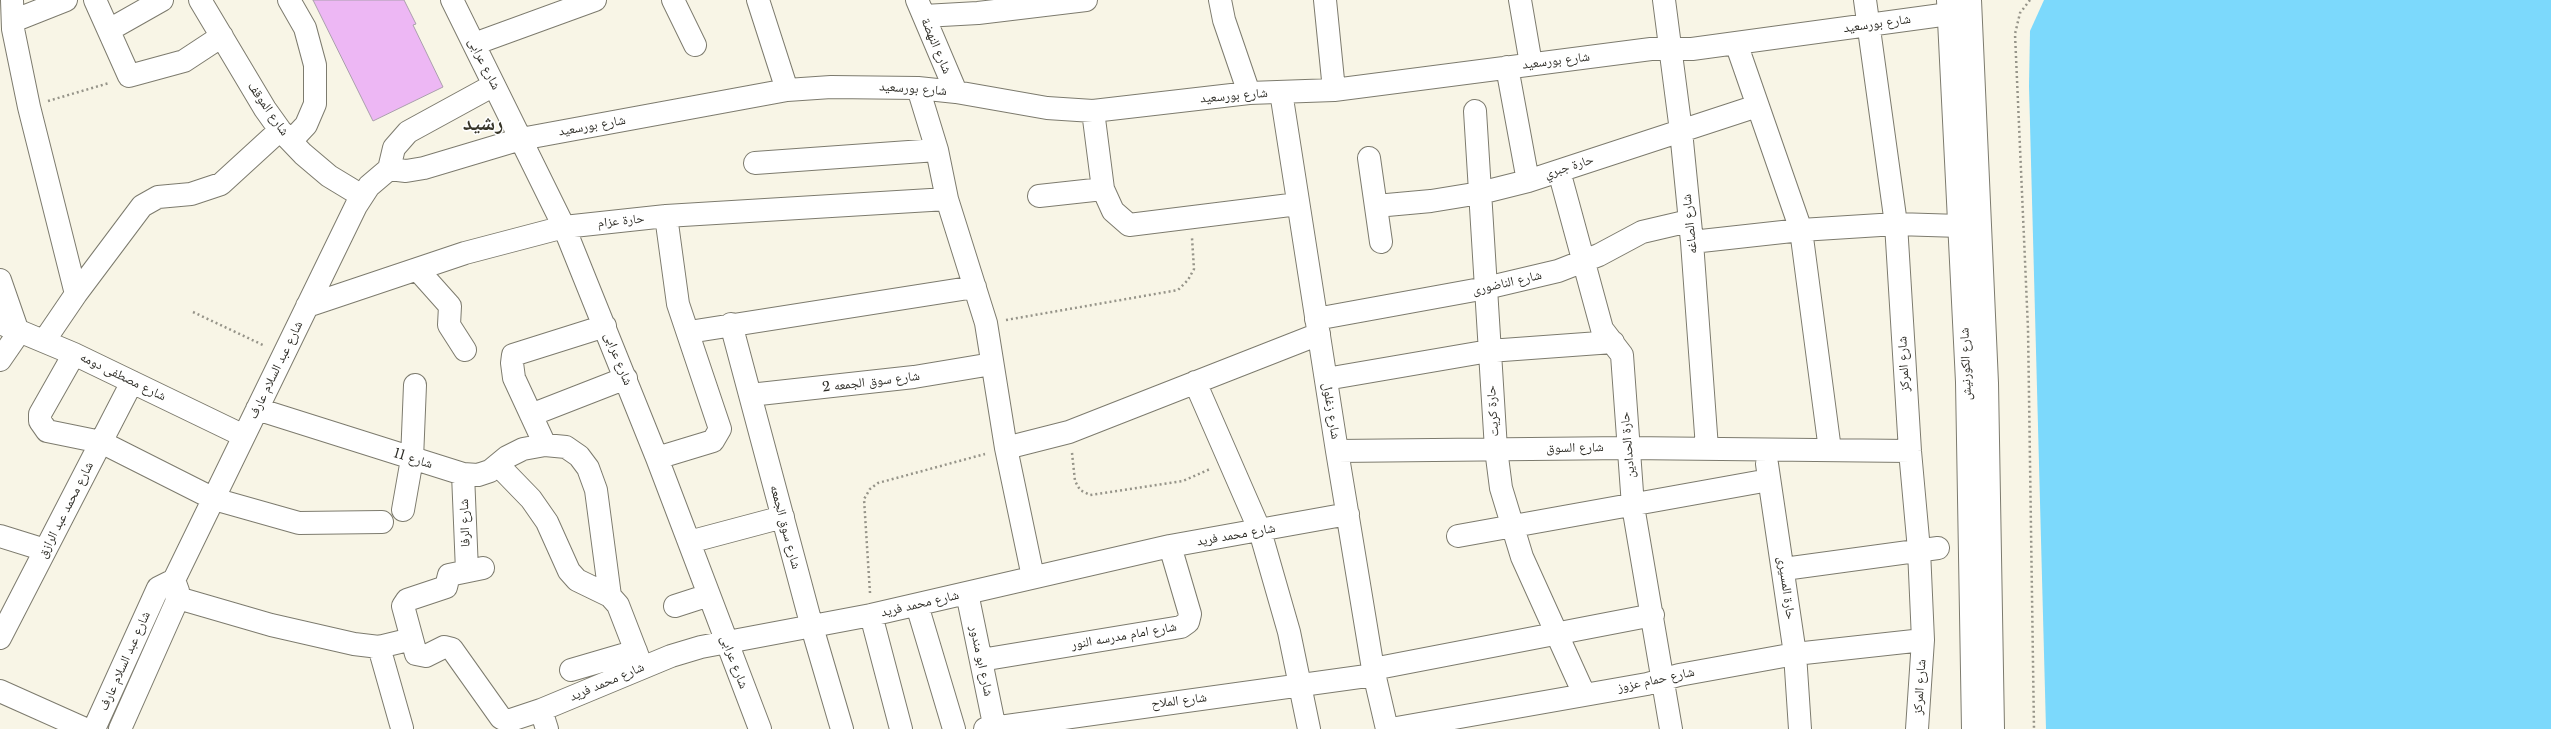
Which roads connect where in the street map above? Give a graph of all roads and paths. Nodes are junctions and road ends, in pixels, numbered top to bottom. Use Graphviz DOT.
graph roads {
  1 [pos="66,0"];
  2 [pos="95,0"];
  3 [pos="162,0"];
  4 [pos="200,0"];
  5 [pos="289,0"];
  6 [pos="452,0"];
  7 [pos="595,0"];
  8 [pos="758,0"];
  9 [pos="1086,0"];
  10 [pos="1220,0"];
  11 [pos="1325,0"];
  12 [pos="1520,0"];
  13 [pos="1664,0"];
  14 [pos="1865,0"];
  15 [pos="1970,0"];
  16 [pos="2030,0"];
  17 [pos="679,2"];
  18 [pos="1948,7"];
  19 [pos="920,8"];
  20 [pos="9,21"];
  21 [pos="1868,25"];
  22 [pos="109,30"];
  23 [pos="222,36"];
  24 [pos="1736,43"];
  25 [pos="474,44"];
  26 [pos="695,45"];
  27 [pos="1670,49"];
  28 [pos="1973,55"];
  29 [pos="1951,57"];
  30 [pos="1531,64"];
  31 [pos="1507,67"];
  32 [pos="129,76"];
  33 [pos="494,85"];
  34 [pos="918,88"];
  35 [pos="787,90"];
  36 [pos="1334,90"];
  37 [pos="956,92"];
  38 [pos="1281,92"];
  39 [pos="1249,93"];
  40 [pos="1757,106"];
  41 [pos="29,107"];
  42 [pos="1475,110"];
  43 [pos="1092,111"];
  44 [pos="1681,131"];
  45 [pos="285,135"];
  46 [pos="521,139"];
  47 [pos="937,150"];
  48 [pos="1369,158"];
  49 [pos="756,163"];
  50 [pos="388,169"];
  51 [pos="1559,171"];
  52 [pos="1528,180"];
  53 [pos="1103,189"];
  54 [pos="1480,193"];
  55 [pos="362,196"];
  56 [pos="1039,196"];
  57 [pos="947,200"];
  58 [pos="1298,204"];
  59 [pos="1376,206"];
  60 [pos="666,216"];
  61 [pos="1190,218"];
  62 [pos="1689,221"];
  63 [pos="1896,224"];
  64 [pos="1960,226"];
  65 [pos="564,227"];
  66 [pos="1801,230"];
  67 [pos="1381,242"];
  68 [pos="1692,242"];
  69 [pos="1583,261"];
  70 [pos="417,270"];
  71 [pos="0,280"];
  72 [pos="975,287"];
  73 [pos="1486,288"];
  74 [pos="76,294"];
  75 [pos="307,306"];
  76 [pos="193,312"];
  77 [pos="986,323"];
  78 [pos="731,324"];
  79 [pos="605,326"];
  80 [pos="1317,326"];
  81 [pos="12,328"];
  82 [pos="689,332"];
  83 [pos="44,341"];
  84 [pos="1613,342"];
  85 [pos="465,350"];
  86 [pos="1489,351"];
  87 [pos="74,354"];
  88 [pos="284,354"];
  89 [pos="0,360"];
  90 [pos="992,364"];
  91 [pos="626,378"];
  92 [pos="1326,380"];
  93 [pos="132,382"];
  94 [pos="1195,382"];
  95 [pos="415,385"];
  96 [pos="750,395"];
  97 [pos="257,409"];
  98 [pos="531,415"];
  99 [pos="1069,432"];
  100 [pos="244,436"];
  101 [pos="101,442"];
  102 [pos="544,444"];
  103 [pos="1006,448"];
  104 [pos="1627,448"];
  105 [pos="1707,448"];
  106 [pos="1496,449"];
  107 [pos="1764,449"];
  108 [pos="1830,450"];
  109 [pos="1337,451"];
  110 [pos="1910,451"];
  111 [pos="657,458"];
  112 [pos="412,459"];
  113 [pos="1230,460"];
  114 [pos="498,465"];
  115 [pos="463,474"];
  116 [pos="1769,480"];
  117 [pos="214,499"];
  118 [pos="1633,506"];
  119 [pos="404,510"];
  120 [pos="1348,514"];
  121 [pos="783,517"];
  122 [pos="382,522"];
  123 [pos="1511,526"];
  124 [pos="1260,531"];
  125 [pos="0,536"];
  126 [pos="1458,536"];
  127 [pos="689,542"];
  128 [pos="1170,546"];
  129 [pos="1928,549"];
  130 [pos="45,550"];
  131 [pos="1784,569"];
  132 [pos="1033,577"];
  133 [pos="176,589"];
  134 [pos="967,593"];
  135 [pos="709,595"];
  136 [pos="610,596"];
  137 [pos="917,605"];
  138 [pos="675,606"];
  139 [pos="872,615"];
  140 [pos="1652,615"];
  141 [pos="812,626"];
  142 [pos="1557,633"];
  143 [pos="0,638"];
  144 [pos="412,639"];
  145 [pos="1923,640"];
  146 [pos="727,642"];
  147 [pos="379,646"];
  148 [pos="1795,654"];
  149 [pos="639,659"];
  150 [pos="981,660"];
  151 [pos="571,670"];
  152 [pos="1374,672"];
  153 [pos="1663,680"];
  154 [pos="1301,686"];
  155 [pos="0,691"];
  156 [pos="1584,694"];
  157 [pos="544,720"];
  158 [pos="405,727"];
  159 [pos="991,728"];
  160 [pos="85,729"];
  161 [pos="94,729"];
  162 [pos="120,729"];
  163 [pos="760,729"];
  164 [pos="842,729"];
  165 [pos="901,729"];
  166 [pos="954,729"];
  167 [pos="1309,729"];
  168 [pos="1386,729"];
  169 [pos="1391,729"];
  170 [pos="1672,729"];
  171 [pos="1800,729"];
  172 [pos="1917,729"];
  173 [pos="1973,729"];
  174 [pos="1993,729"];
  175 [pos="2034,729"];
  1 -- 20 [label="street"];
  2 -- 22 [label="street"];
  3 -- 22 [label="street"];
  4 -- 23 [label="street, شارع الموقف"];
  5 -- 45 [label="street"];
  6 -- 25 [label="street, شارع عرابى"];
  7 -- 25 [label="street"];
  8 -- 35 [label="street"];
  9 -- 19 [label="street"];
  10 -- 39 [label="street"];
  11 -- 36 [label="street"];
  12 -- 30 [label="street"];
  13 -- 27 [label="street, شارع الصاغه"];
  14 -- 21 [label="street, شارع المركز"];
  15 -- 28 [label="street, شارع الكورنيش"];
  16 -- 175 [label="path"];
  17 -- 26 [label="street"];
  18 -- 21 [label="street, شارع بورسعيد"];
  18 -- 29 [label="street, شارع الكورنيش"];
  19 -- 37 [label="street, شارع النهضة"];
  20 -- 41 [label="street"];
  21 -- 24 [label="street, شارع بورسعيد"];
  21 -- 63 [label="street, شارع المركز"];
  22 -- 32 [label="street"];
  23 -- 32 [label="street"];
  23 -- 45 [label="street, شارع الموقف"];
  24 -- 27 [label="street, شارع بورسعيد"];
  24 -- 40 [label="street"];
  25 -- 33 [label="street, شارع عرابى"];
  27 -- 30 [label="street, شارع بورسعيد"];
  27 -- 44 [label="street, شارع الصاغه"];
  28 -- 29 [label="street"];
  28 -- 174 [label="street, شارع الكورنيش"];
  29 -- 64 [label="street, شارع الكورنيش"];
  30 -- 31 [label="street, شارع بورسعيد"];
  31 -- 36 [label="street, شارع بورسعيد"];
  31 -- 52 [label="street"];
  32 -- 41 [label="path"];
  33 -- 46 [label="street, شارع عرابى"];
  33 -- 50 [label="street, شارع عبد السلام عارف"];
  34 -- 35 [label="street, شارع بورسعيد"];
  34 -- 37 [label="street, شارع بورسعيد"];
  34 -- 47 [label="street"];
  35 -- 46 [label="street, شارع بورسعيد"];
  36 -- 38 [label="street, شارع بورسعيد"];
  37 -- 43 [label="street, شارع بورسعيد"];
  38 -- 39 [label="street, شارع بورسعيد"];
  38 -- 58 [label="street, شارع زغلول"];
  39 -- 43 [label="street, شارع بورسعيد"];
  40 -- 44 [label="street, حارة جبري"];
  40 -- 66 [label="street"];
  41 -- 74 [label="street"];
  42 -- 54 [label="street, حارة كريت"];
  43 -- 53 [label="street"];
  44 -- 51 [label="street, حارة جبري"];
  44 -- 62 [label="street, شارع الصاغه"];
  45 -- 55 [label="street, شارع الموقف"];
  45 -- 74 [label="street"];
  46 -- 50 [label="street"];
  46 -- 65 [label="street, شارع عرابى"];
  47 -- 49 [label="street"];
  47 -- 57 [label="street"];
  48 -- 59 [label="street"];
  50 -- 55 [label="street, شارع عبد السلام عارف"];
  51 -- 52 [label="street, حارة جبري"];
  51 -- 69 [label="street, حارة الحدادين"];
  52 -- 54 [label="street, حارة جبري"];
  53 -- 56 [label="street"];
  53 -- 61 [label="street"];
  54 -- 59 [label="street, حارة جبري"];
  54 -- 73 [label="street, حارة كريت"];
  55 -- 75 [label="street, شارع عبد السلام عارف"];
  57 -- 60 [label="street, حارة عزام"];
  57 -- 72 [label="street"];
  58 -- 61 [label="street"];
  58 -- 80 [label="street, شارع زغلول"];
  59 -- 67 [label="street"];
  60 -- 65 [label="street, حارة عزام"];
  60 -- 82 [label="street"];
  61 -- 77 [label="path"];
  62 -- 68 [label="street, شارع الصاغه"];
  62 -- 69 [label="street, شارع الناضورى"];
  63 -- 64 [label="street"];
  63 -- 66 [label="street"];
  63 -- 110 [label="street, شارع المركز"];
  64 -- 173 [label="street, شارع الكورنيش"];
  65 -- 70 [label="street, حارة عزام"];
  65 -- 79 [label="street, شارع عرابى"];
  66 -- 68 [label="street"];
  66 -- 108 [label="street"];
  68 -- 105 [label="street, شارع الصاغه"];
  69 -- 73 [label="street, شارع الناضورى"];
  69 -- 84 [label="street, حارة الحدادين"];
  70 -- 75 [label="street, حارة عزام"];
  70 -- 85 [label="street"];
  71 -- 81 [label="street"];
  72 -- 77 [label="street"];
  72 -- 78 [label="street"];
  73 -- 80 [label="street, شارع الناضورى"];
  73 -- 86 [label="street, حارة كريت"];
  74 -- 83 [label="street"];
  75 -- 88 [label="street, شارع عبد السلام عارف"];
  76 -- 88 [label="path"];
  77 -- 90 [label="street"];
  78 -- 82 [label="street"];
  78 -- 96 [label="street, شارع سوق الجمعه"];
  79 -- 91 [label="street, شارع عرابى"];
  79 -- 98 [label="street"];
  80 -- 92 [label="street, شارع زغلول"];
  80 -- 94 [label="street, شارع الناضورى"];
  81 -- 83 [label="street, شارع مصطفى دومه"];
  81 -- 89 [label="street"];
  82 -- 111 [label="street"];
  83 -- 87 [label="street, شارع مصطفى دومه"];
  84 -- 86 [label="street"];
  84 -- 104 [label="street, حارة الحدادين"];
  86 -- 92 [label="street"];
  86 -- 106 [label="street, حارة كريت"];
  87 -- 93 [label="street, شارع مصطفى دومه"];
  87 -- 101 [label="street"];
  88 -- 97 [label="street, شارع عبد السلام عارف"];
  90 -- 96 [label="street, شارع سوق الجمعه 2"];
  90 -- 103 [label="street"];
  91 -- 98 [label="street"];
  91 -- 111 [label="street, شارع عرابى"];
  92 -- 109 [label="street, شارع زغلول"];
  93 -- 100 [label="street, شارع مصطفى دومه"];
  93 -- 101 [label="street, شارع محمد عبد الرازق"];
  94 -- 99 [label="street, شارع الناضورى"];
  94 -- 113 [label="street"];
  95 -- 112 [label="street"];
  96 -- 121 [label="street, شارع سوق الجمعه"];
  97 -- 100 [label="street, شارع عبد السلام عارف"];
  97 -- 112 [label="street, شارع 11"];
  98 -- 102 [label="street"];
  99 -- 103 [label="street, شارع الناضورى"];
  99 -- 113 [label="path"];
  100 -- 117 [label="street, شارع عبد السلام عارف"];
  101 -- 117 [label="street"];
  101 -- 130 [label="street, شارع محمد عبد الرازق"];
  102 -- 114 [label="street, شارع 11"];
  102 -- 136 [label="street, شارع 11"];
  103 -- 132 [label="street"];
  103 -- 139 [label="path"];
  104 -- 105 [label="street, شارع السوق"];
  104 -- 106 [label="street, شارع السوق"];
  104 -- 118 [label="street, حارة الحدادين"];
  105 -- 107 [label="street, شارع السوق"];
  106 -- 109 [label="street, شارع السوق"];
  106 -- 123 [label="street, حارة كريت"];
  107 -- 108 [label="street, شارع السوق"];
  107 -- 116 [label="street, حارة المسيرى"];
  108 -- 110 [label="street, شارع السوق"];
  109 -- 120 [label="street, شارع زغلول"];
  110 -- 129 [label="street, شارع المركز"];
  111 -- 127 [label="street, شارع عرابى"];
  112 -- 115 [label="street, شارع 11"];
  112 -- 119 [label="street"];
  113 -- 124 [label="street"];
  114 -- 115 [label="street, شارع 11"];
  114 -- 136 [label="street"];
  115 -- 144 [label="street, شارع الرفا"];
  116 -- 118 [label="street"];
  116 -- 131 [label="street, حارة المسيرى"];
  117 -- 122 [label="street"];
  117 -- 133 [label="street, شارع عبد السلام عارف"];
  118 -- 123 [label="street"];
  118 -- 140 [label="street, حارة الحدادين"];
  120 -- 124 [label="street, شارع محمد فريد"];
  120 -- 152 [label="street, شارع زغلول"];
  121 -- 127 [label="street"];
  121 -- 141 [label="street, شارع سوق الجمعه"];
  123 -- 126 [label="street"];
  123 -- 142 [label="street, حارة كريت"];
  124 -- 128 [label="street, شارع محمد فريد"];
  124 -- 154 [label="street"];
  125 -- 130 [label="street"];
  127 -- 135 [label="street, شارع عرابى"];
  128 -- 132 [label="street, شارع محمد فريد"];
  128 -- 150 [label="street, شارع امام مدرسه النور"];
  129 -- 131 [label="street"];
  129 -- 145 [label="street, شارع المركز"];
  130 -- 143 [label="street, شارع محمد عبد الرازق"];
  131 -- 148 [label="street, حارة المسيرى"];
  132 -- 134 [label="street, شارع محمد فريد"];
  133 -- 147 [label="street"];
  133 -- 161 [label="street, شارع عبد السلام عارف"];
  133 -- 162 [label="street, شارع عبد السلام عارف"];
  134 -- 137 [label="street, شارع محمد فريد"];
  134 -- 150 [label="street, شارع ابو مندور"];
  135 -- 138 [label="street"];
  135 -- 146 [label="street, شارع عرابى"];
  136 -- 149 [label="street"];
  137 -- 139 [label="street, شارع محمد فريد"];
  137 -- 166 [label="street"];
  139 -- 141 [label="street, شارع محمد فريد"];
  139 -- 165 [label="street"];
  140 -- 142 [label="street, شارع الملاح"];
  140 -- 153 [label="street, حارة الحدادين"];
  141 -- 146 [label="street, شارع محمد فريد"];
  141 -- 164 [label="street, شارع سوق الجمعه"];
  142 -- 152 [label="street, شارع الملاح"];
  142 -- 156 [label="street, حارة كريت"];
  144 -- 147 [label="street"];
  144 -- 157 [label="street, شارع محمد فريد"];
  145 -- 148 [label="street, شارع حمام عزوز"];
  145 -- 172 [label="street, شارع المركز"];
  146 -- 149 [label="street, شارع محمد فريد"];
  146 -- 163 [label="street, شارع عرابى"];
  147 -- 158 [label="street"];
  148 -- 153 [label="street, شارع حمام عزوز"];
  148 -- 171 [label="street, حارة المسيرى"];
  149 -- 151 [label="street"];
  149 -- 157 [label="street, شارع محمد فريد"];
  150 -- 159 [label="street, شارع ابو مندور"];
  152 -- 154 [label="street, شارع الملاح"];
  152 -- 168 [label="street, شارع زغلول"];
  153 -- 156 [label="street, شارع حمام عزوز"];
  153 -- 170 [label="street, حارة الحدادين"];
  154 -- 159 [label="street, شارع الملاح"];
  154 -- 167 [label="street"];
  155 -- 160 [label="street"];
  156 -- 169 [label="street, شارع حمام عزوز"];
}
